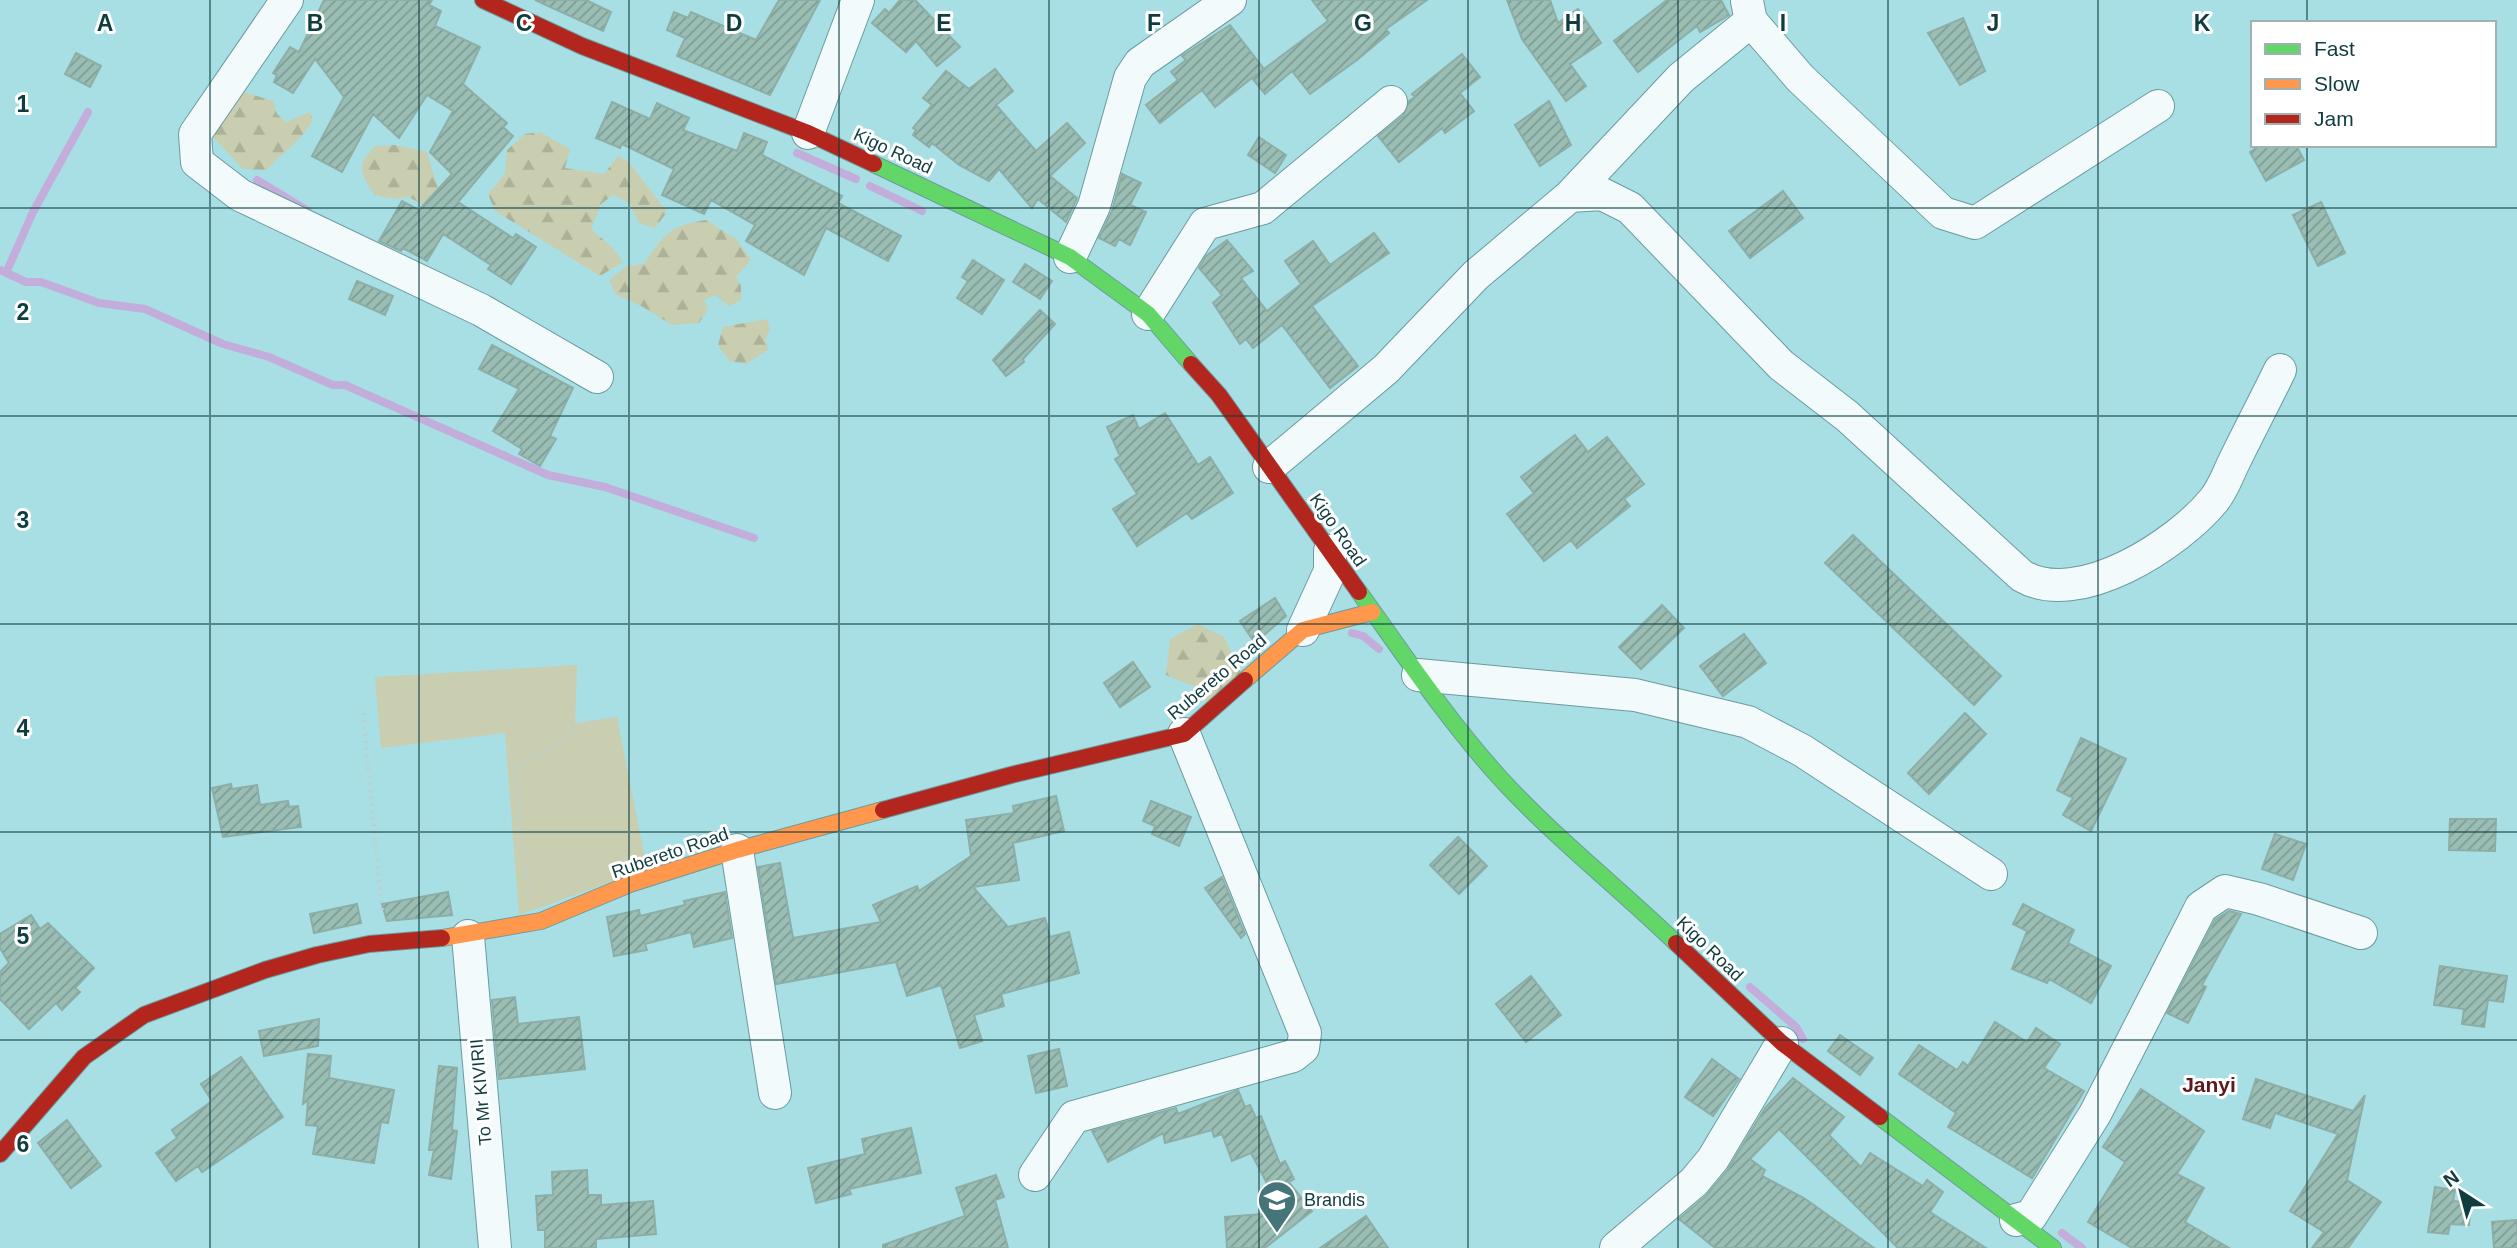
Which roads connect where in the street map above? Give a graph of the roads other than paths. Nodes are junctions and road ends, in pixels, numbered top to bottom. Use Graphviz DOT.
graph roads {
  1 [pos="287,0"];
  2 [pos="483,0"];
  3 [pos="858,0"];
  4 [pos="1230,0"];
  5 [pos="1749,10"];
  6 [pos="1391,102"];
  7 [pos="2158,106"];
  8 [pos="808,133"];
  9 [pos="1570,195"];
  10 [pos="1070,257"];
  11 [pos="1148,314"];
  12 [pos="2280,370"];
  13 [pos="597,377"];
  14 [pos="1269,467"];
  15 [pos="1330,551"];
  16 [pos="1372,612"];
  17 [pos="1303,630"];
  18 [pos="1418,674"];
  19 [pos="1184,734"];
  20 [pos="737,850"];
  21 [pos="1990,874"];
  22 [pos="2361,933"];
  23 [pos="468,936"];
  24 [pos="1782,1043"];
  25 [pos="775,1093"];
  26 [pos="0,1154"];
  27 [pos="1035,1175"];
  28 [pos="2016,1220"];
  29 [pos="495,1248"];
  30 [pos="1616,1248"];
  31 [pos="2053,1248"];
  1 -- 13 [label="street"];
  2 -- 8 [label="street, Kigo Road"];
  3 -- 8 [label="street"];
  4 -- 10 [label="street"];
  5 -- 7 [label="street"];
  5 -- 9 [label="street"];
  6 -- 11 [label="street"];
  8 -- 10 [label="street, Kigo Road"];
  9 -- 12 [label="street"];
  9 -- 14 [label="street"];
  10 -- 11 [label="street, Kigo Road"];
  11 -- 14 [label="street, Kigo Road"];
  14 -- 15 [label="street, Kigo Road"];
  15 -- 16 [label="street, Kigo Road"];
  15 -- 17 [label="street"];
  16 -- 17 [label="street, Rubereto Road"];
  16 -- 18 [label="street, Kigo Road"];
  17 -- 19 [label="street, Rubereto Road"];
  18 -- 21 [label="street"];
  18 -- 24 [label="street, Kigo Road"];
  19 -- 20 [label="street, Rubereto Road"];
  19 -- 27 [label="street"];
  20 -- 23 [label="street, Rubereto Road"];
  20 -- 25 [label="street"];
  22 -- 28 [label="street"];
  23 -- 26 [label="street, Rubereto Road"];
  23 -- 29 [label="street, To Mr KIVIRII"];
  24 -- 28 [label="street, Kigo Road"];
  24 -- 30 [label="street"];
  28 -- 31 [label="street, Kigo Road"];
}
